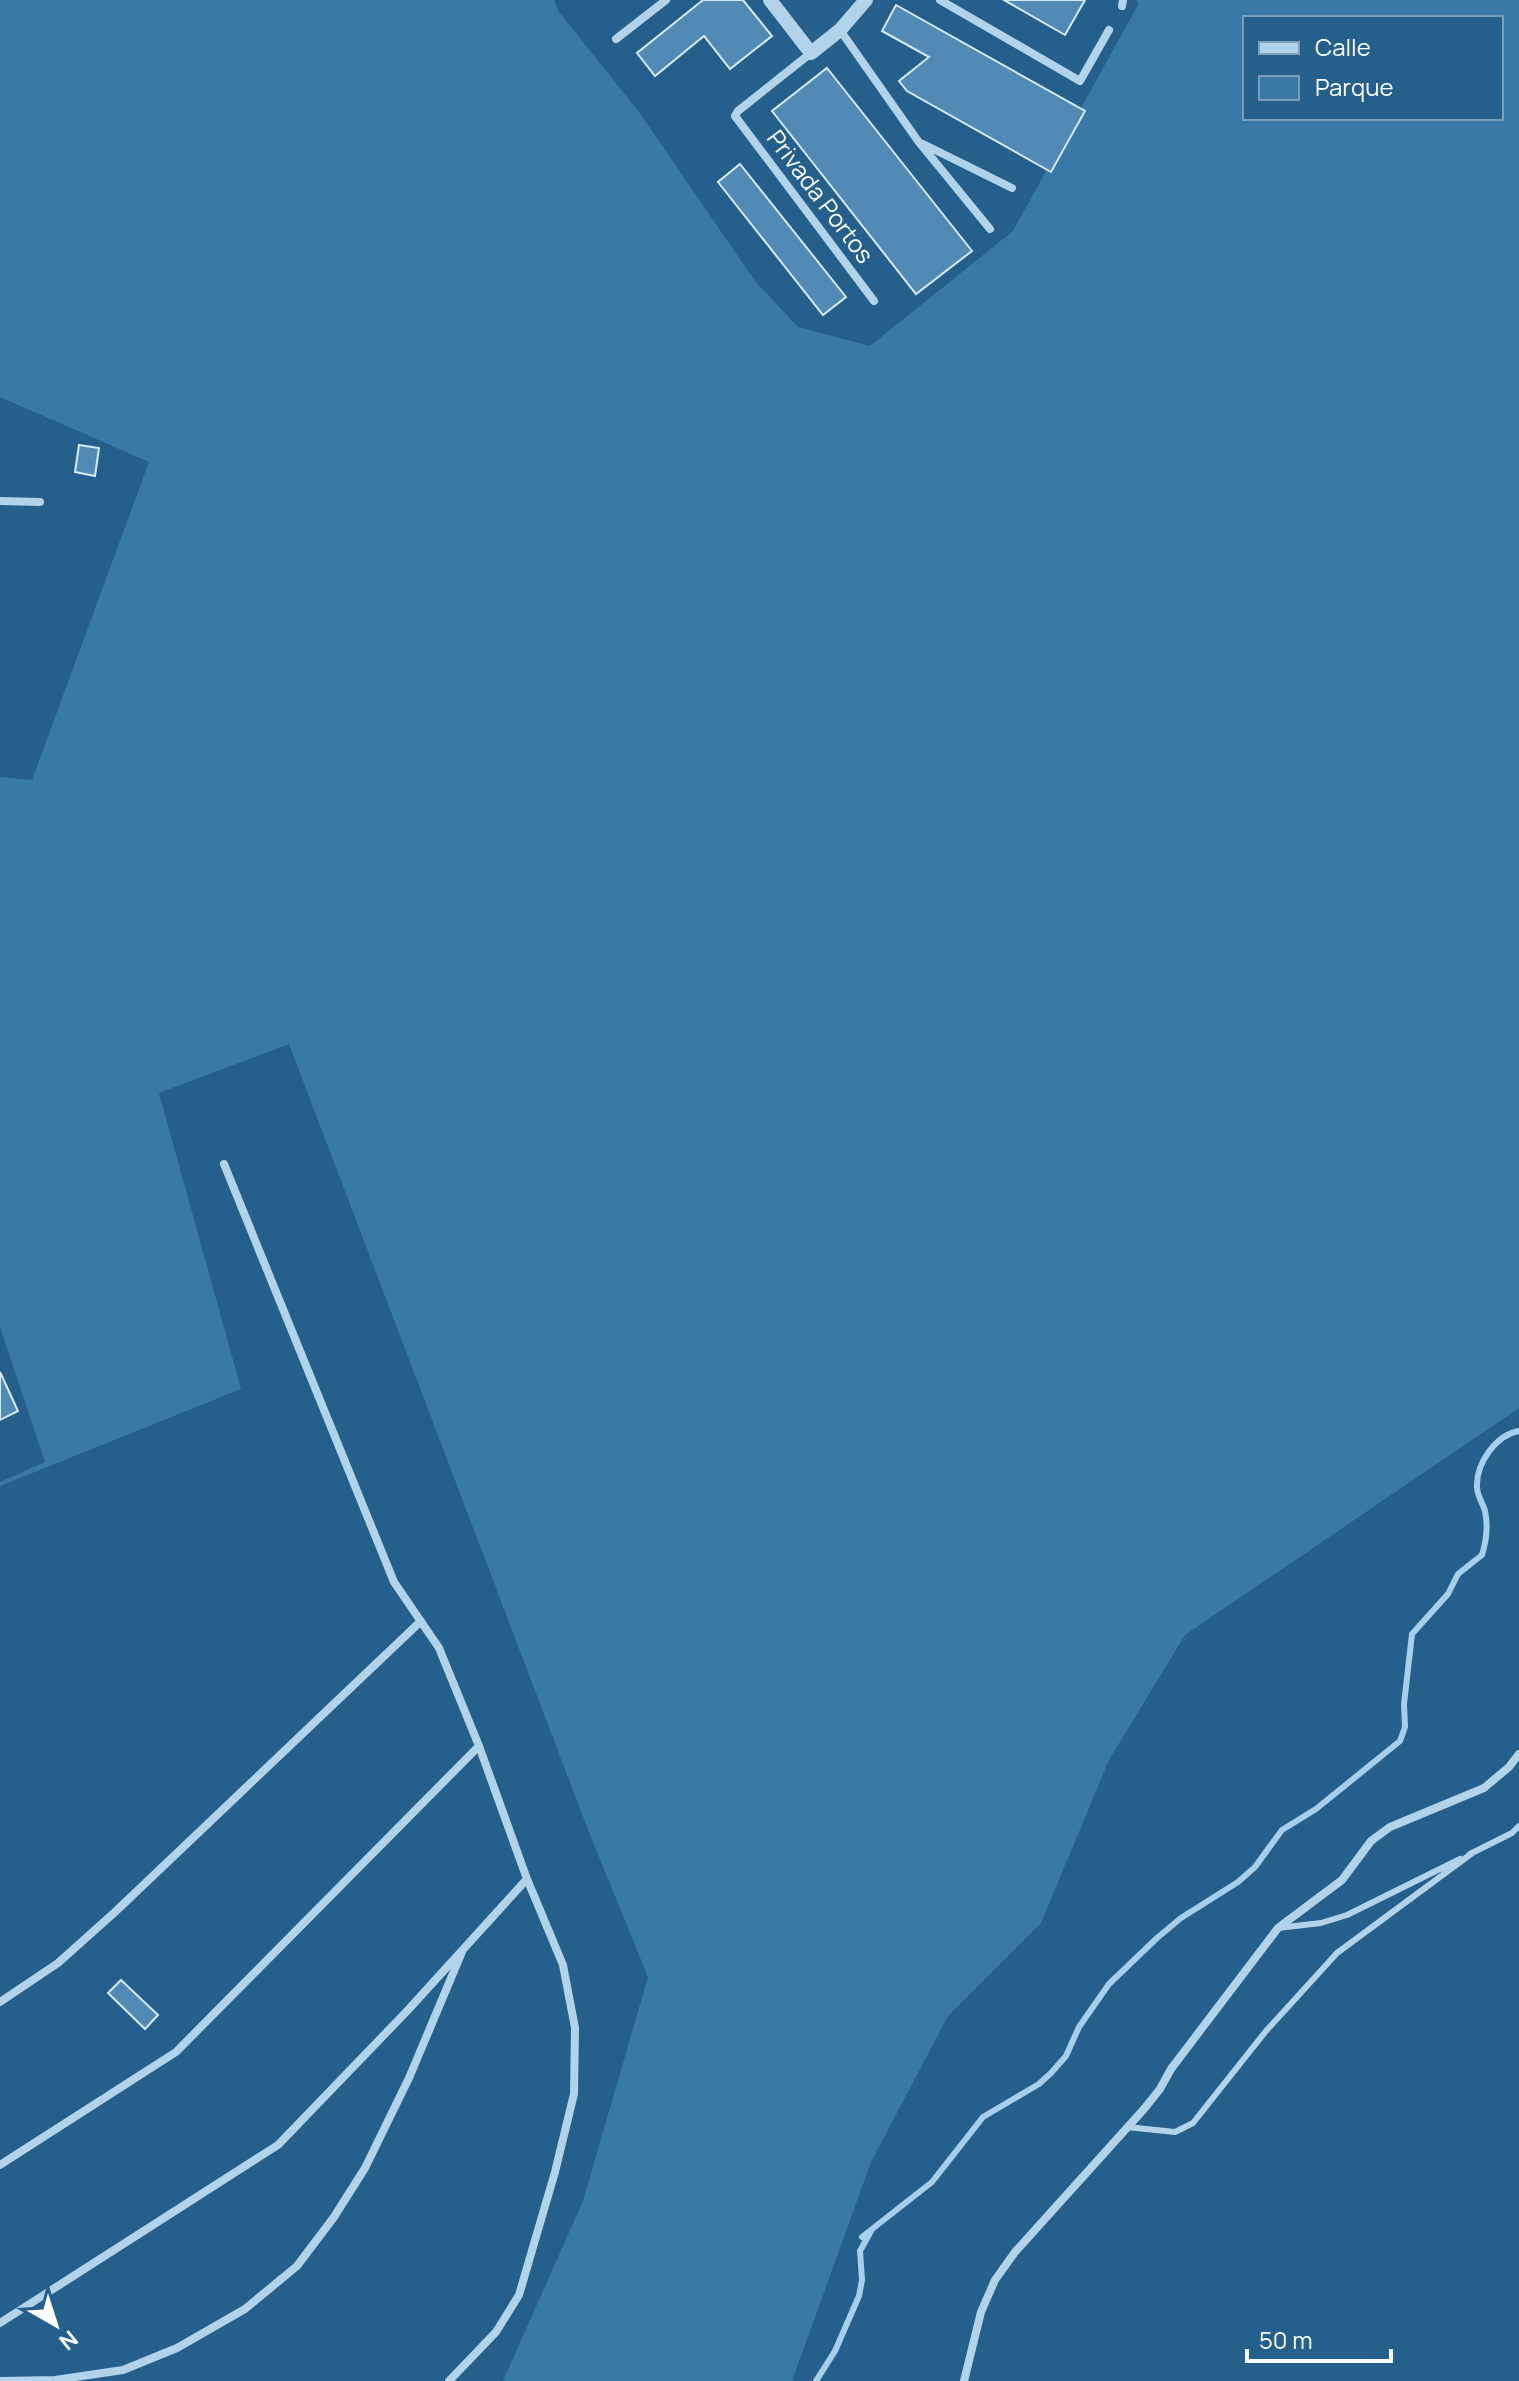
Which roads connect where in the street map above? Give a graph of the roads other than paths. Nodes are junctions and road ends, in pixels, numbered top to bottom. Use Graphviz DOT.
graph roads {
  1 [pos="666,0"];
  2 [pos="770,0"];
  3 [pos="866,0"];
  4 [pos="940,0"];
  5 [pos="840,30"];
  6 [pos="1109,30"];
  7 [pos="616,39"];
  8 [pos="811,53"];
  9 [pos="918,141"];
  10 [pos="1012,188"];
  11 [pos="990,229"];
  12 [pos="874,301"];
  13 [pos="0,501"];
  14 [pos="40,502"];
  15 [pos="224,1164"];
  16 [pos="421,1621"];
  17 [pos="479,1746"];
  18 [pos="1519,1754"];
  19 [pos="1519,1826"];
  20 [pos="1471,1854"];
  21 [pos="527,1879"];
  22 [pos="1278,1928"];
  23 [pos="466,1944"];
  24 [pos="0,2002"];
  25 [pos="1127,2127"];
  26 [pos="0,2165"];
  27 [pos="0,2323"];
  28 [pos="0,2381"];
  29 [pos="449,2381"];
  30 [pos="964,2381"];
  1 -- 7 [label="street"];
  2 -- 8 [label="street"];
  3 -- 5 [label="street"];
  4 -- 6 [label="street"];
  5 -- 8 [label="street"];
  5 -- 9 [label="street"];
  8 -- 12 [label="street, Privada Portos"];
  9 -- 10 [label="street"];
  9 -- 11 [label="street"];
  13 -- 14 [label="street"];
  15 -- 16 [label="street"];
  16 -- 17 [label="street"];
  16 -- 24 [label="street"];
  17 -- 21 [label="street"];
  17 -- 26 [label="street"];
  18 -- 22 [label="street"];
  19 -- 20 [label="lane"];
  20 -- 22 [label="lane"];
  20 -- 25 [label="lane"];
  21 -- 23 [label="street"];
  21 -- 29 [label="street"];
  22 -- 25 [label="street"];
  23 -- 27 [label="street"];
  23 -- 28 [label="street"];
  25 -- 30 [label="street"];
}
